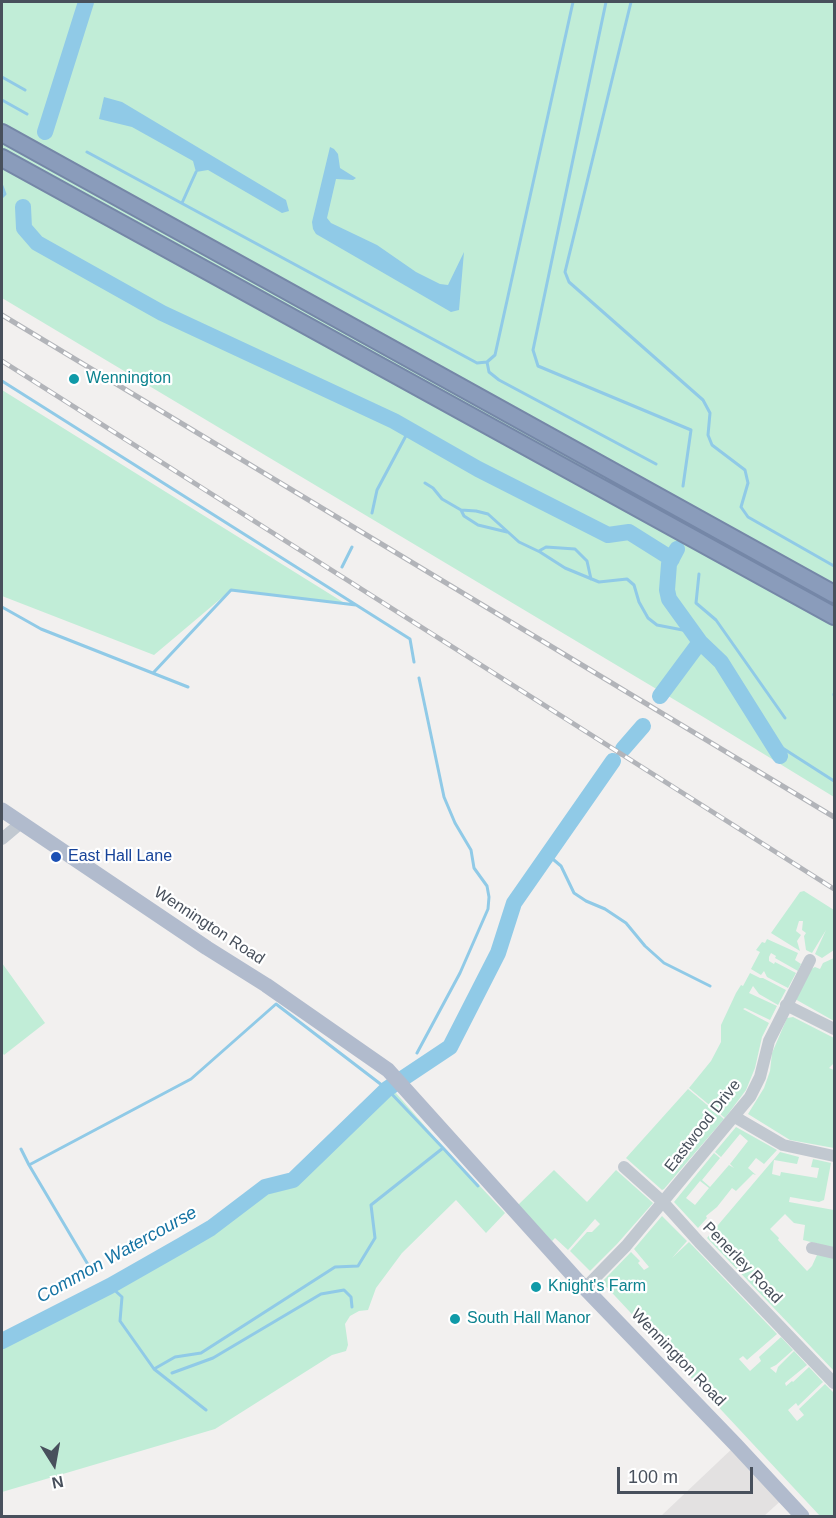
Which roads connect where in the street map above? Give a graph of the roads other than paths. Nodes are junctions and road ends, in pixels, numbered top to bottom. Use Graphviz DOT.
graph roads {
  1 [pos="2,132"];
  2 [pos="2,158"];
  3 [pos="834,594"];
  4 [pos="834,616"];
  5 [pos="2,810"];
  6 [pos="21,823"];
  7 [pos="2,839"];
  8 [pos="810,960"];
  9 [pos="786,1005"];
  10 [pos="834,1029"];
  11 [pos="735,1117"];
  12 [pos="834,1156"];
  13 [pos="624,1167"];
  14 [pos="663,1202"];
  15 [pos="812,1248"];
  16 [pos="834,1253"];
  17 [pos="585,1288"];
  18 [pos="834,1383"];
  19 [pos="802,1516"];
  1 -- 3 [label="highway"];
  2 -- 4 [label="highway"];
  5 -- 6 [label="main road, Wennington Road"];
  6 -- 7 [label="street"];
  6 -- 17 [label="main road, Wennington Road"];
  8 -- 9 [label="street, Eastwood Drive"];
  9 -- 10 [label="street"];
  9 -- 11 [label="street, Eastwood Drive"];
  11 -- 12 [label="street"];
  11 -- 14 [label="street, Eastwood Drive"];
  13 -- 14 [label="street, Penerley Road"];
  14 -- 17 [label="street, Eastwood Drive"];
  14 -- 18 [label="street, Penerley Road"];
  15 -- 16 [label="street"];
  17 -- 19 [label="main road, Wennington Road"];
}
